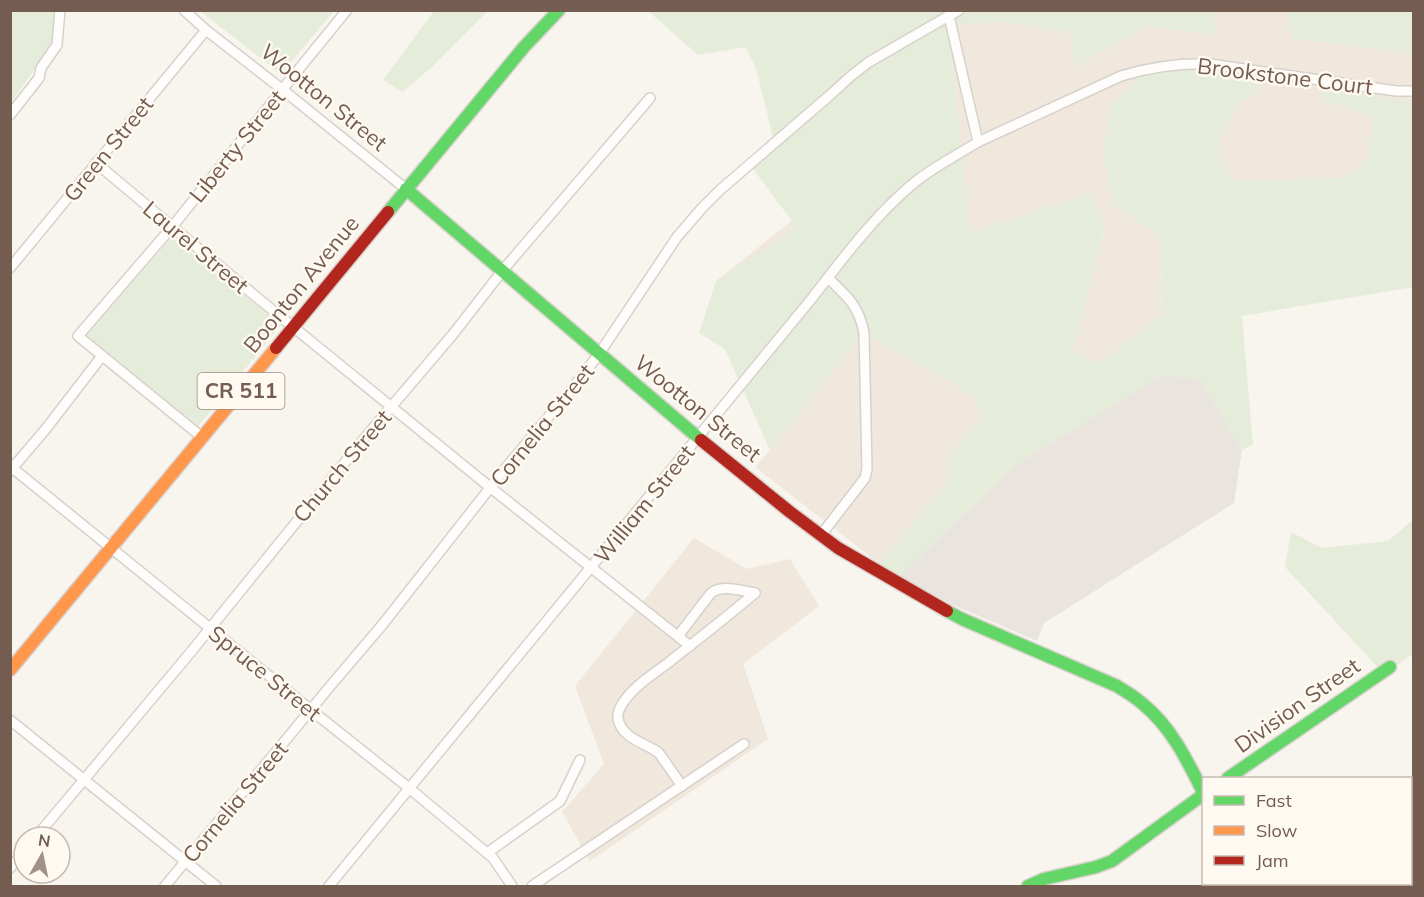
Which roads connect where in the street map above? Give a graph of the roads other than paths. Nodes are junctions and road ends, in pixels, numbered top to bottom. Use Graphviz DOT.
graph roads {
  1 [pos="60,10"];
  2 [pos="347,10"];
  3 [pos="559,10"];
  4 [pos="959,10"];
  5 [pos="186,11"];
  6 [pos="949,16"];
  7 [pos="206,30"];
  8 [pos="283,90"];
  9 [pos="1413,91"];
  10 [pos="650,98"];
  11 [pos="10,116"];
  12 [pos="978,142"];
  13 [pos="96,163"];
  14 [pos="406,189"];
  15 [pos="172,227"];
  16 [pos="10,268"];
  17 [pos="503,270"];
  18 [pos="828,278"];
  19 [pos="293,327"];
  20 [pos="599,354"];
  21 [pos="102,356"];
  22 [pos="391,406"];
  23 [pos="698,437"];
  24 [pos="203,438"];
  25 [pos="11,469"];
  26 [pos="490,488"];
  27 [pos="821,536"];
  28 [pos="111,548"];
  29 [pos="592,567"];
  30 [pos="209,628"];
  31 [pos="678,636"];
  32 [pos="690,646"];
  33 [pos="1390,667"];
  34 [pos="10,670"];
  35 [pos="310,710"];
  36 [pos="10,720"];
  37 [pos="744,744"];
  38 [pos="580,760"];
  39 [pos="1229,777"];
  40 [pos="83,779"];
  41 [pos="682,786"];
  42 [pos="409,788"];
  43 [pos="1202,792"];
  44 [pos="1202,795"];
  45 [pos="46,825"];
  46 [pos="487,853"];
  47 [pos="185,862"];
  48 [pos="165,886"];
  49 [pos="216,886"];
  50 [pos="329,886"];
  51 [pos="512,886"];
  52 [pos="532,886"];
  53 [pos="1028,886"];
  1 -- 11 [label="street"];
  2 -- 8 [label="street, Liberty Street"];
  3 -- 14 [label="street, Boonton Avenue / CR 511"];
  4 -- 6 [label="street, Cornelia Street"];
  5 -- 7 [label="street, Wootton Street"];
  6 -- 12 [label="street"];
  6 -- 20 [label="street, Cornelia Street"];
  7 -- 8 [label="street, Wootton Street"];
  7 -- 13 [label="street, Green Street"];
  8 -- 14 [label="street, Wootton Street"];
  8 -- 15 [label="street, Liberty Street"];
  9 -- 12 [label="street, Brookstone Court"];
  10 -- 17 [label="street, Church Street"];
  12 -- 18 [label="street, William Street"];
  13 -- 15 [label="street, Laurel Street"];
  13 -- 16 [label="street, Green Street"];
  14 -- 17 [label="street, Wootton Street"];
  14 -- 19 [label="street, Boonton Avenue / CR 511"];
  15 -- 19 [label="street, Laurel Street"];
  15 -- 21 [label="street, Liberty Street"];
  17 -- 20 [label="street, Wootton Street"];
  17 -- 22 [label="street, Church Street"];
  18 -- 23 [label="street, William Street"];
  18 -- 27 [label="street"];
  19 -- 22 [label="street, Laurel Street"];
  19 -- 24 [label="street, Boonton Avenue / CR 511"];
  20 -- 23 [label="street, Wootton Street"];
  20 -- 26 [label="street, Cornelia Street"];
  21 -- 24 [label="street"];
  21 -- 25 [label="street"];
  22 -- 26 [label="street, Laurel Street"];
  22 -- 30 [label="street, Church Street"];
  23 -- 27 [label="street, Wootton Street"];
  23 -- 29 [label="street, William Street"];
  24 -- 28 [label="street, Boonton Avenue / CR 511"];
  25 -- 28 [label="street, Spruce Street"];
  26 -- 29 [label="street, Laurel Street"];
  26 -- 35 [label="street, Cornelia Street"];
  27 -- 43 [label="street, Wootton Street"];
  28 -- 30 [label="street, Spruce Street"];
  28 -- 34 [label="street, Boonton Avenue / CR 511"];
  29 -- 31 [label="street, Laurel Street"];
  29 -- 42 [label="street, William Street"];
  30 -- 35 [label="street, Spruce Street"];
  30 -- 40 [label="street, Church Street"];
  31 -- 32 [label="street, Laurel Street"];
  31 -- 32 [label="street"];
  32 -- 41 [label="street"];
  33 -- 39 [label="street, Division Street"];
  35 -- 42 [label="street, Spruce Street"];
  35 -- 47 [label="street, Cornelia Street"];
  36 -- 40 [label="street"];
  37 -- 41 [label="street"];
  38 -- 46 [label="street"];
  40 -- 45 [label="street, Church Street"];
  40 -- 47 [label="street"];
  41 -- 52 [label="street"];
  42 -- 46 [label="street, Spruce Street"];
  42 -- 50 [label="street, William Street"];
  44 -- 53 [label="street"];
  46 -- 51 [label="street, Spruce Street"];
  47 -- 48 [label="street, Cornelia Street"];
  47 -- 49 [label="street"];
}
